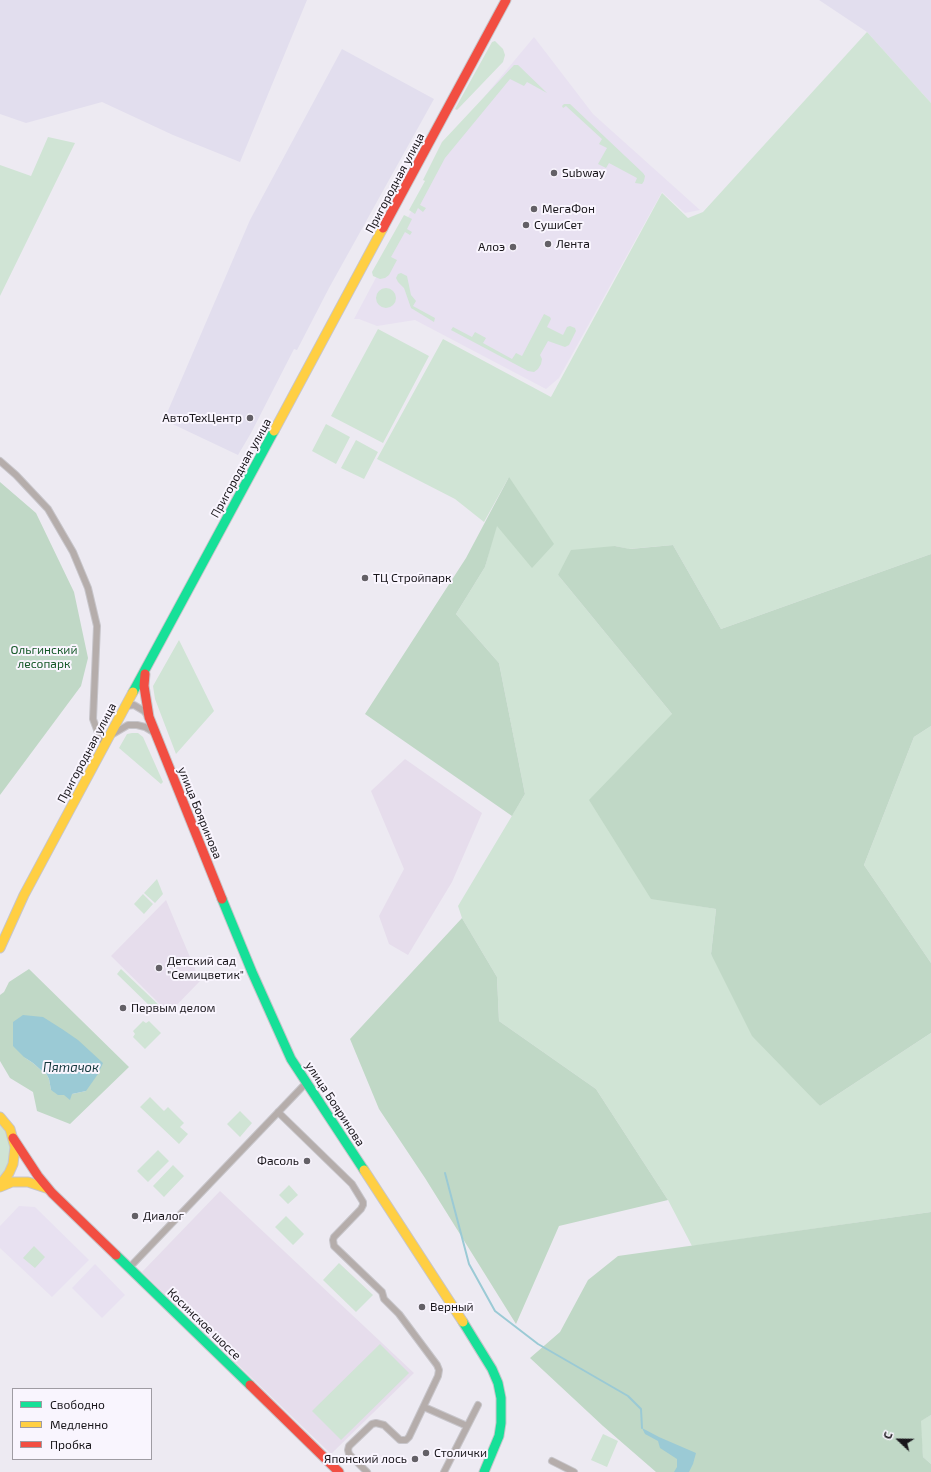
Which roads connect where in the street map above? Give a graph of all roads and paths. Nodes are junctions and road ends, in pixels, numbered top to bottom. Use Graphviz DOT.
graph roads {
  1 [pos="506,0"];
  2 [pos="0,462"];
  3 [pos="145,669"];
  4 [pos="126,706"];
  5 [pos="149,717"];
  6 [pos="155,734"];
  7 [pos="111,735"];
  8 [pos="105,745"];
  9 [pos="0,948"];
  10 [pos="307,1082"];
  11 [pos="278,1112"];
  12 [pos="0,1117"];
  13 [pos="13,1138"];
  14 [pos="0,1186"];
  15 [pos="52,1192"];
  16 [pos="129,1268"];
  17 [pos="478,1405"];
  18 [pos="424,1407"];
  19 [pos="467,1426"];
  20 [pos="552,1461"];
  21 [pos="339,1472"];
  22 [pos="367,1472"];
  23 [pos="444,1472"];
  24 [pos="484,1472"];
  25 [pos="574,1472"];
  1 -- 3 [label="street, Пригородная улица"];
  2 -- 8 [label="street"];
  3 -- 4 [label="street, Пригородная улица"];
  3 -- 5 [label="street, улица Бояринова"];
  4 -- 5 [label="street"];
  4 -- 7 [label="street, Пригородная улица"];
  5 -- 6 [label="street, улица Бояринова"];
  6 -- 7 [label="street"];
  6 -- 10 [label="street, улица Бояринова"];
  7 -- 8 [label="street, Пригородная улица"];
  8 -- 9 [label="street, Пригородная улица"];
  10 -- 11 [label="street"];
  10 -- 24 [label="street, улица Бояринова"];
  11 -- 16 [label="street"];
  11 -- 18 [label="street"];
  12 -- 13 [label="street, Косинское шоссе"];
  13 -- 14 [label="street"];
  13 -- 15 [label="street, Косинское шоссе"];
  14 -- 15 [label="street, Косинское шоссе"];
  15 -- 16 [label="street, Косинское шоссе"];
  16 -- 21 [label="street, Косинское шоссе"];
  17 -- 19 [label="street"];
  18 -- 19 [label="street"];
  18 -- 22 [label="street"];
  19 -- 23 [label="street"];
  20 -- 25 [label="street"];
}
